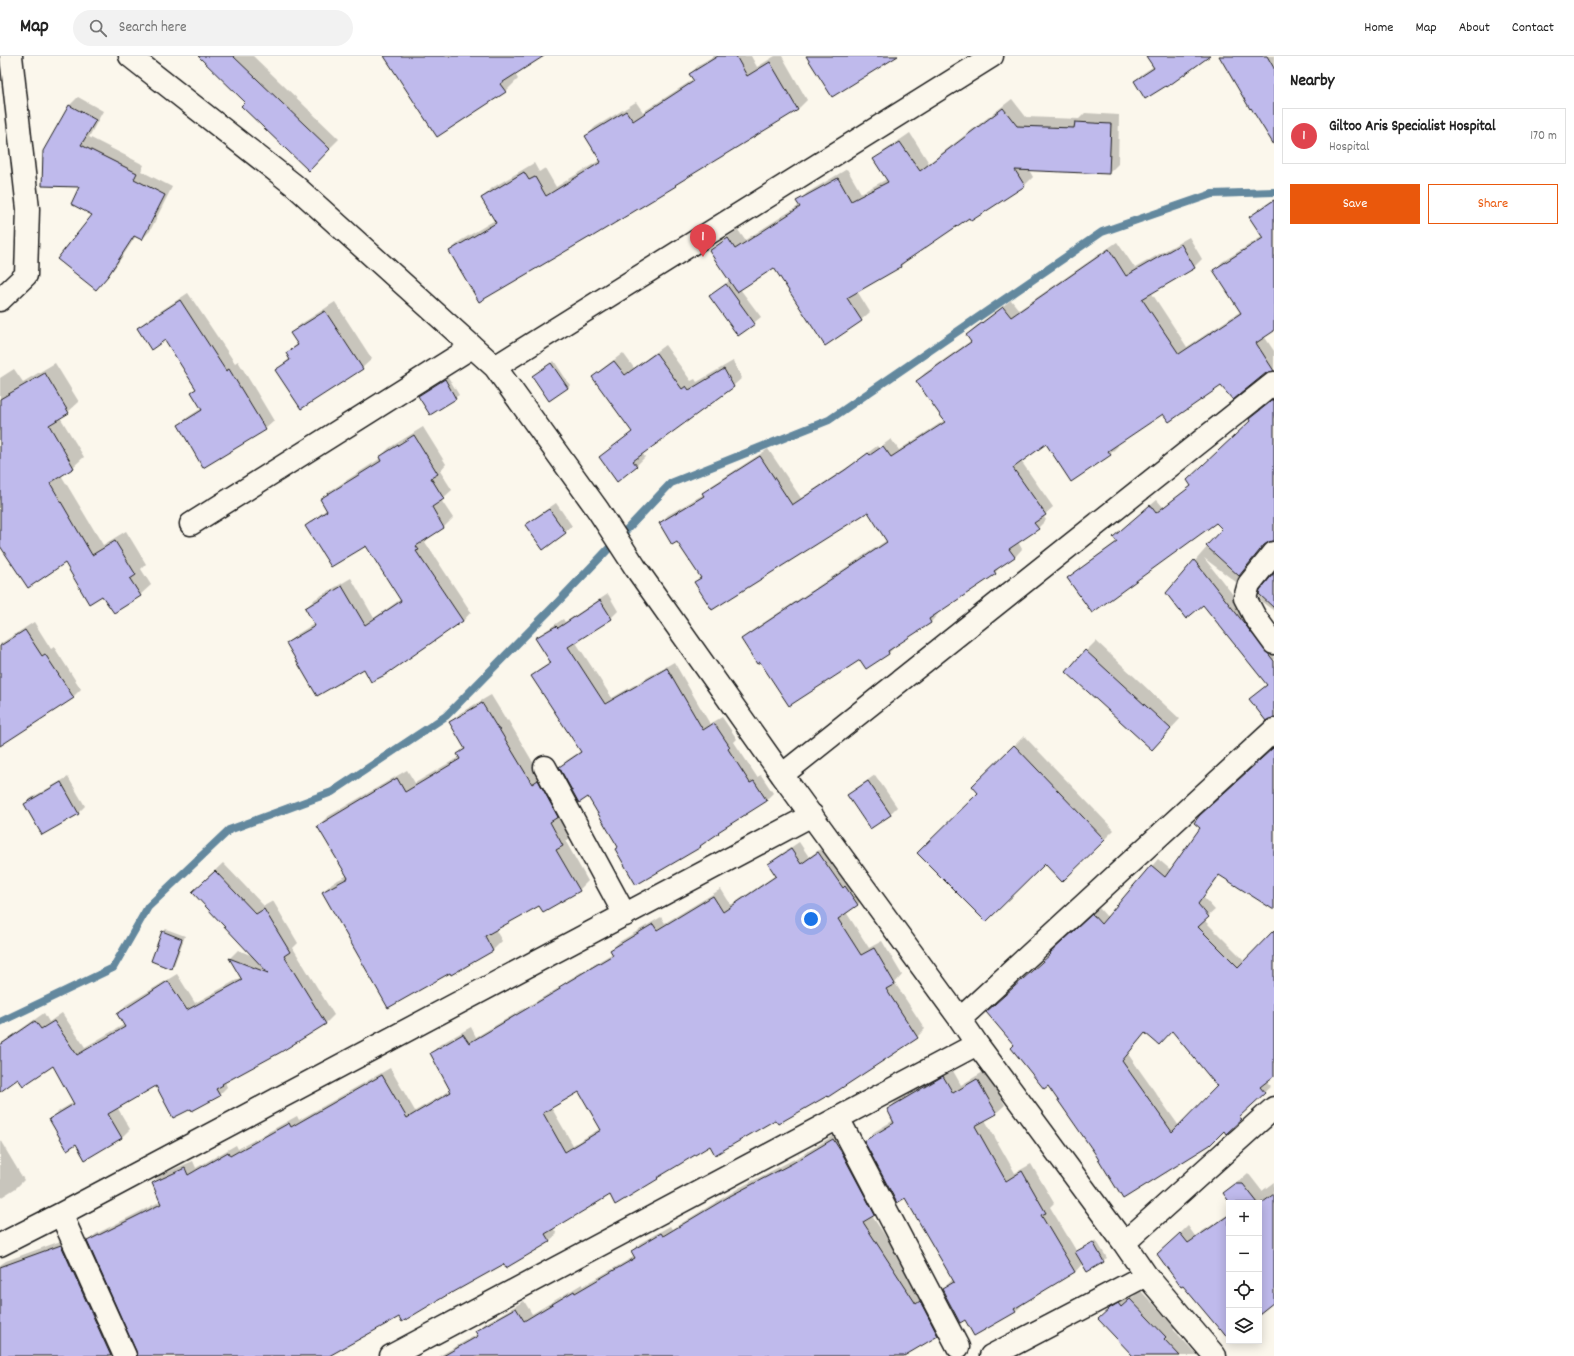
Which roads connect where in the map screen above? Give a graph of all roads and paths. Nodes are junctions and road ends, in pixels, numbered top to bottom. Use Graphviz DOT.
graph roads {
  1 [pos="130,56"];
  2 [pos="992,56"];
  3 [pos="14,60"];
  4 [pos="0,300"];
  5 [pos="472,347"];
  6 [pos="495,367"];
  7 [pos="1274,384"];
  8 [pos="191,524"];
  9 [pos="1274,553"];
  10 [pos="1274,643"];
  11 [pos="1274,730"];
  12 [pos="545,767"];
  13 [pos="782,775"];
  14 [pos="812,815"];
  15 [pos="625,915"];
  16 [pos="960,1019"];
  17 [pos="977,1044"];
  18 [pos="1274,1108"];
  19 [pos="838,1118"];
  20 [pos="61,1214"];
  21 [pos="1124,1243"];
  22 [pos="0,1245"];
  23 [pos="1146,1275"];
  24 [pos="958,1347"];
  25 [pos="125,1356"];
  26 [pos="391,1356"];
  27 [pos="991,1356"];
  28 [pos="1214,1356"];
  1 -- 5 [label="street"];
  2 -- 6 [label="street"];
  3 -- 4 [label="street"];
  5 -- 6 [label="street"];
  5 -- 8 [label="street"];
  6 -- 13 [label="street"];
  7 -- 13 [label="street"];
  9 -- 10 [label="street"];
  11 -- 16 [label="street"];
  12 -- 15 [label="street"];
  13 -- 14 [label="street"];
  14 -- 15 [label="street"];
  14 -- 16 [label="street"];
  15 -- 20 [label="street"];
  16 -- 17 [label="street"];
  17 -- 19 [label="street"];
  17 -- 21 [label="street"];
  18 -- 21 [label="street"];
  19 -- 24 [label="street"];
  19 -- 26 [label="street"];
  20 -- 22 [label="street"];
  20 -- 25 [label="street"];
  21 -- 23 [label="street"];
  23 -- 27 [label="street"];
  23 -- 28 [label="street"];
}
